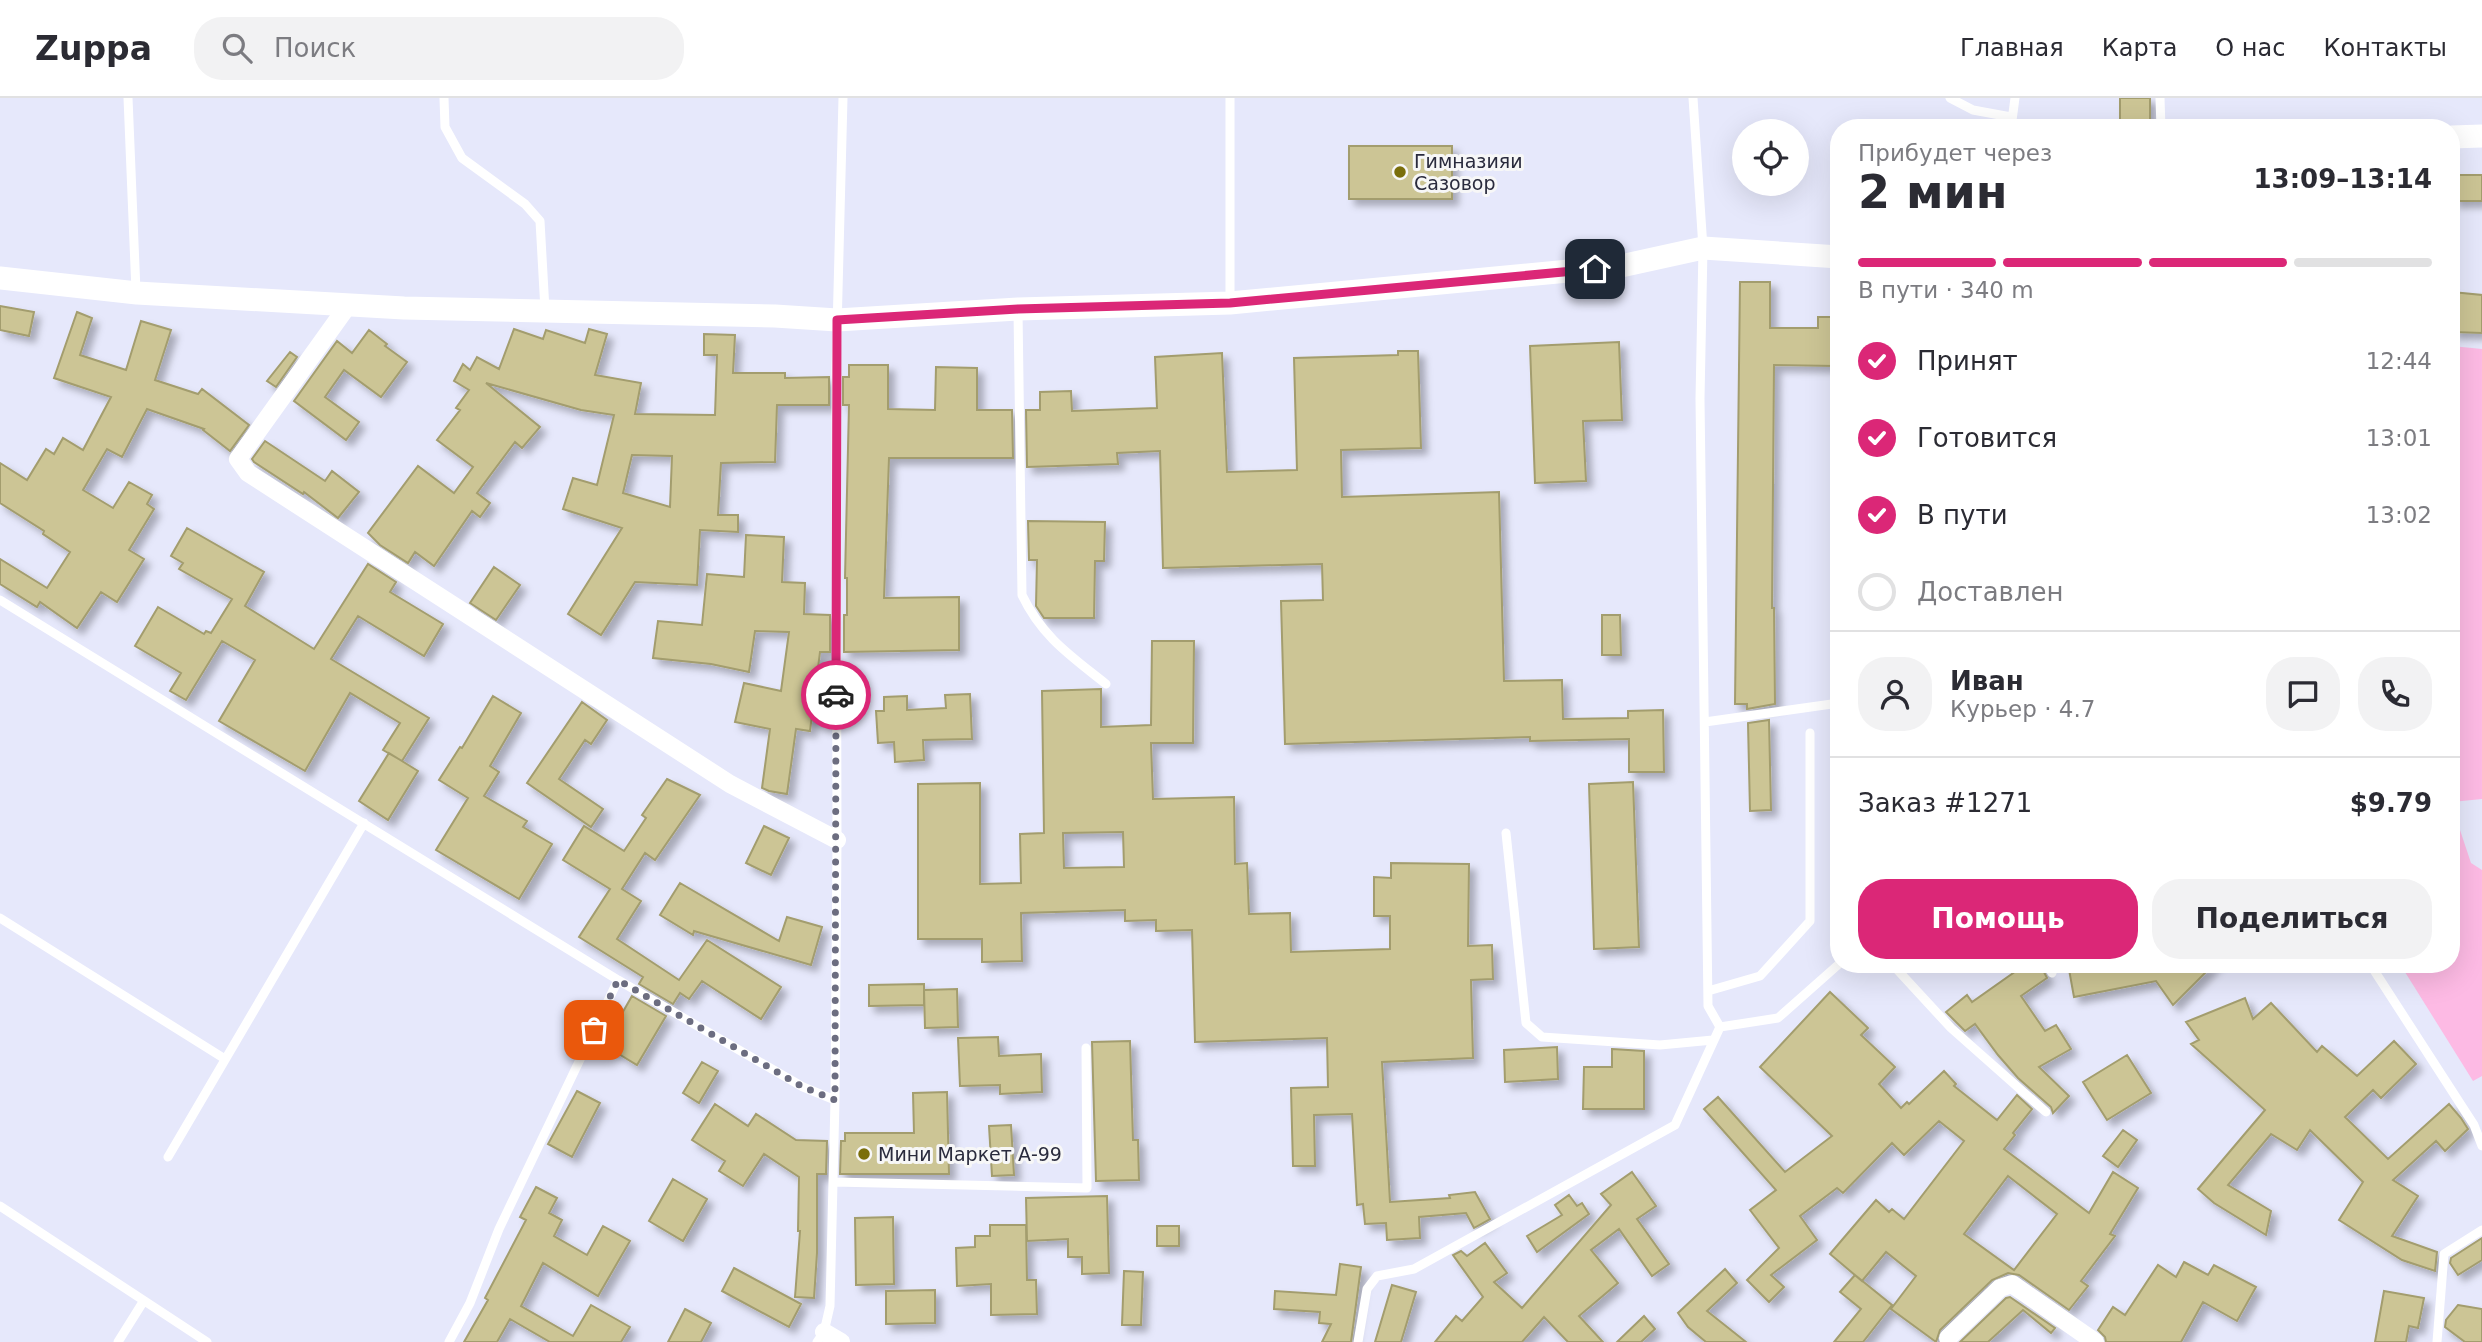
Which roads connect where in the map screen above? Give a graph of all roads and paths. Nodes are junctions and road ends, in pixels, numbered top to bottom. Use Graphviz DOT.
graph roads {
  1 [pos="128,98"];
  2 [pos="444,98"];
  3 [pos="843,98"];
  4 [pos="1230,98"];
  5 [pos="1693,98"];
  6 [pos="1950,98"];
  7 [pos="2015,98"];
  8 [pos="2160,98"];
  9 [pos="2011,117"];
  10 [pos="2161,119"];
  11 [pos="2482,136"];
  12 [pos="2460,137"];
  13 [pos="1703,248"];
  14 [pos="1830,256"];
  15 [pos="0,278"];
  16 [pos="136,293"];
  17 [pos="1230,303"];
  18 [pos="349,304"];
  19 [pos="1018,309"];
  20 [pos="545,312"];
  21 [pos="837,320"];
  22 [pos="0,600"];
  23 [pos="1106,684"];
  24 [pos="1830,704"];
  25 [pos="1705,722"];
  26 [pos="1810,733"];
  27 [pos="364,823"];
  28 [pos="1506,833"];
  29 [pos="837,840"];
  30 [pos="0,918"];
  31 [pos="1830,972"];
  32 [pos="1900,973"];
  33 [pos="2376,973"];
  34 [pos="618,980"];
  35 [pos="1708,991"];
  36 [pos="1720,1027"];
  37 [pos="1713,1040"];
  38 [pos="1086,1048"];
  39 [pos="225,1059"];
  40 [pos="835,1100"];
  41 [pos="2046,1112"];
  42 [pos="2482,1146"];
  43 [pos="168,1157"];
  44 [pos="834,1182"];
  45 [pos="0,1206"];
  46 [pos="2482,1230"];
  47 [pos="143,1302"];
  48 [pos="821,1337"];
  49 [pos="1948,1338"];
  50 [pos="117,1342"];
  51 [pos="207,1342"];
  52 [pos="449,1342"];
  53 [pos="841,1342"];
  54 [pos="1357,1342"];
  55 [pos="2095,1342"];
  56 [pos="2437,1342"];
  1 -- 16 [label="lane"];
  2 -- 20 [label="lane"];
  3 -- 21 [label="lane"];
  4 -- 17 [label="lane"];
  5 -- 13 [label="lane"];
  6 -- 9 [label="lane"];
  7 -- 9 [label="lane"];
  8 -- 10 [label="lane"];
  11 -- 12 [label="street"];
  13 -- 14 [label="street"];
  13 -- 17 [label="street"];
  13 -- 25 [label="lane"];
  15 -- 16 [label="street"];
  16 -- 18 [label="street"];
  17 -- 19 [label="street"];
  18 -- 20 [label="street"];
  18 -- 29 [label="street"];
  19 -- 21 [label="street"];
  19 -- 23 [label="lane"];
  20 -- 21 [label="street"];
  21 -- 29 [label="lane"];
  22 -- 27 [label="lane"];
  24 -- 25 [label="lane"];
  25 -- 35 [label="lane"];
  26 -- 35 [label="lane"];
  27 -- 34 [label="lane"];
  27 -- 39 [label="lane"];
  28 -- 37 [label="lane"];
  29 -- 40 [label="lane"];
  30 -- 39 [label="lane"];
  31 -- 36 [label="lane"];
  32 -- 41 [label="lane"];
  33 -- 42 [label="lane"];
  34 -- 40 [label="lane"];
  34 -- 52 [label="lane"];
  35 -- 36 [label="lane"];
  36 -- 37 [label="lane"];
  37 -- 54 [label="lane"];
  38 -- 44 [label="lane"];
  39 -- 43 [label="lane"];
  40 -- 44 [label="lane"];
  44 -- 48 [label="lane"];
  45 -- 47 [label="lane"];
  46 -- 56 [label="lane"];
  47 -- 50 [label="lane"];
  47 -- 51 [label="lane"];
  48 -- 53 [label="street"];
  49 -- 55 [label="street"];
}
